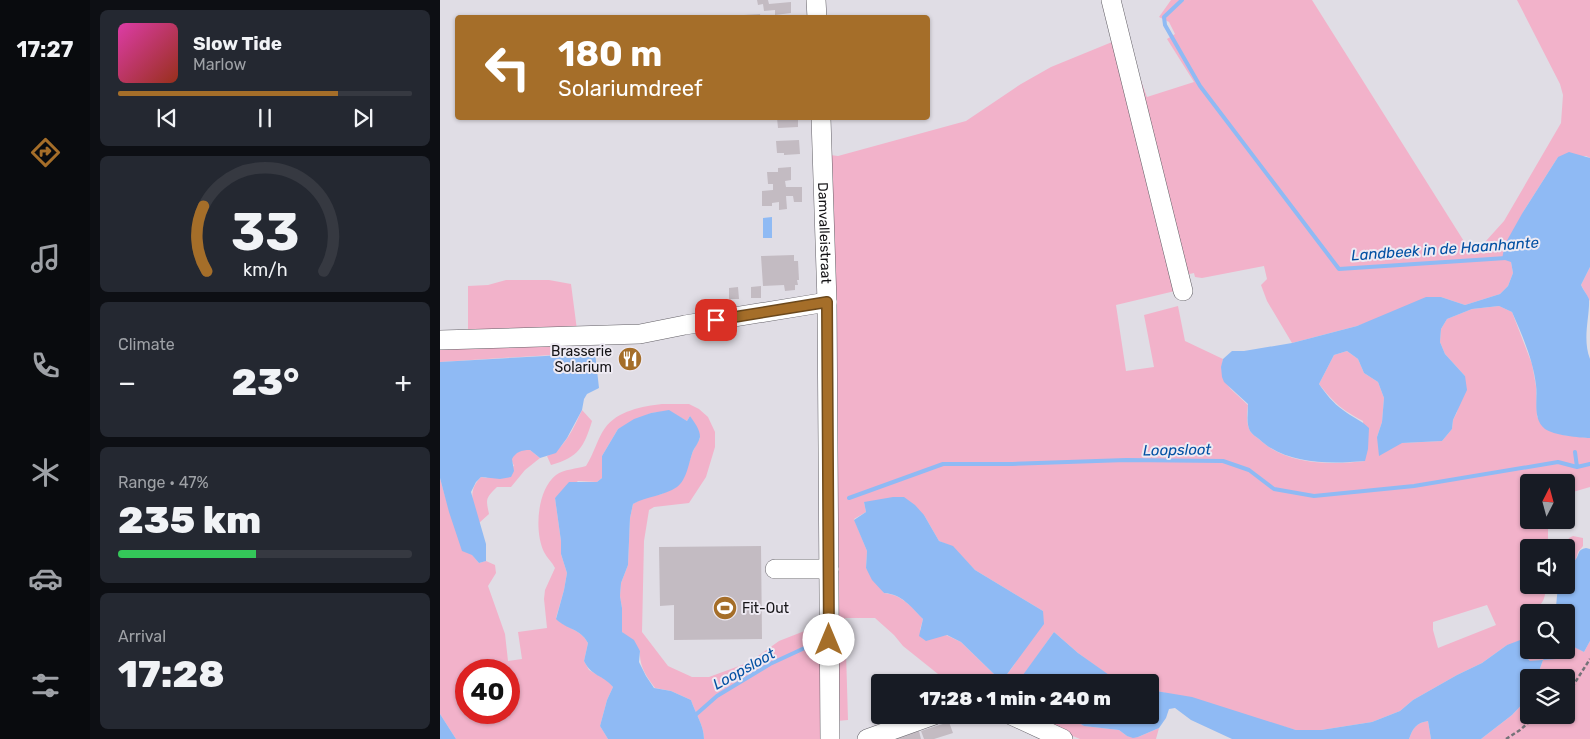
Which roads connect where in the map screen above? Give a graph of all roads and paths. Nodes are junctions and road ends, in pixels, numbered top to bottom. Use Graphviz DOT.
graph roads {
  1 [pos="816,0"];
  2 [pos="1112,0"];
  3 [pos="817,15"];
  4 [pos="821,120"];
  5 [pos="1183,291"];
  6 [pos="827,302"];
  7 [pos="440,340"];
  8 [pos="775,569"];
  9 [pos="829,569"];
  10 [pos="1590,659"];
  11 [pos="1575,682"];
  12 [pos="909,724"];
  13 [pos="1031,724"];
  14 [pos="1527,724"];
  15 [pos="830,739"];
  16 [pos="867,739"];
  17 [pos="1064,739"];
  18 [pos="1506,739"];
  1 -- 3 [label="street"];
  2 -- 5 [label="street"];
  4 -- 6 [label="street, Damvalleistraat"];
  6 -- 7 [label="street"];
  6 -- 9 [label="street, Damvalleistraat"];
  8 -- 9 [label="street"];
  9 -- 15 [label="street, Damvalleistraat"];
  10 -- 11 [label="path"];
  12 -- 16 [label="street"];
  13 -- 17 [label="street"];
  14 -- 18 [label="path"];
}
